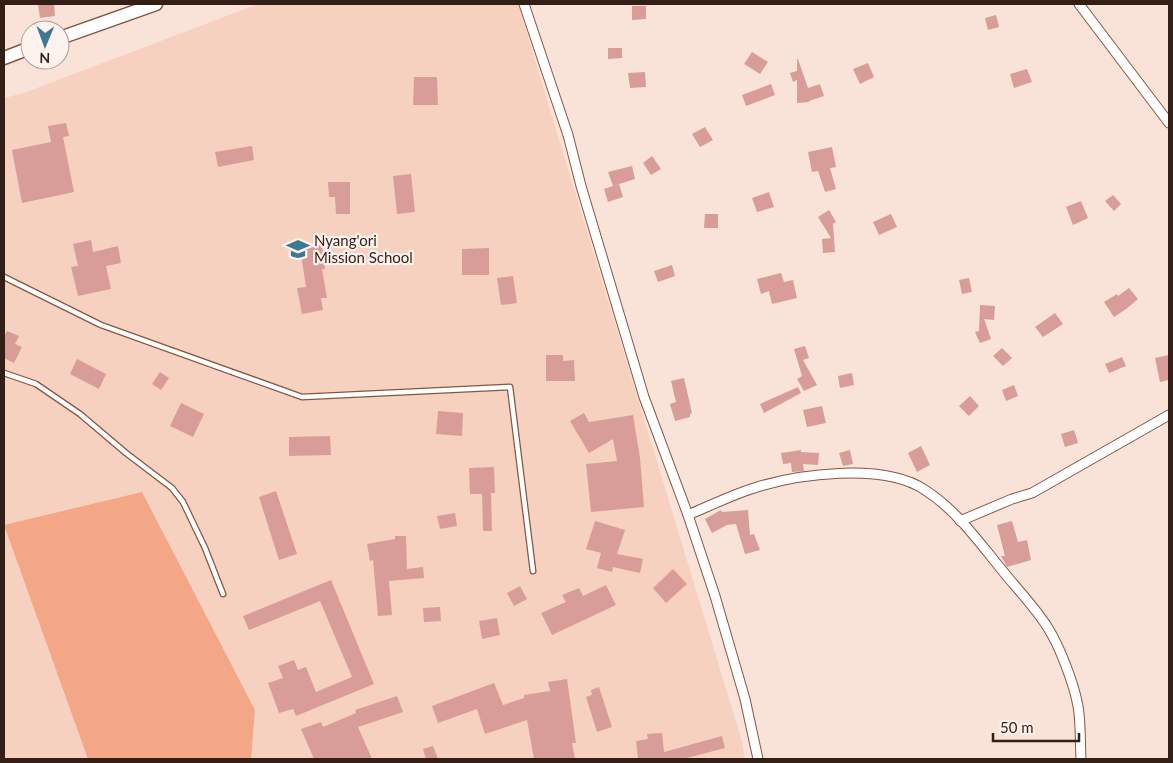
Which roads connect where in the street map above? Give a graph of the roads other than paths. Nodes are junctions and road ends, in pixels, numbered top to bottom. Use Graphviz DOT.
graph roads {
  1 [pos="156,4"];
  2 [pos="524,4"];
  3 [pos="1079,4"];
  4 [pos="70,34"];
  5 [pos="20,52"];
  6 [pos="4,58"];
  7 [pos="1169,123"];
  8 [pos="4,278"];
  9 [pos="4,373"];
  10 [pos="1169,415"];
  11 [pos="688,514"];
  12 [pos="960,521"];
  13 [pos="533,571"];
  14 [pos="223,594"];
  15 [pos="758,759"];
  16 [pos="1081,759"];
  1 -- 4 [label="main road"];
  2 -- 11 [label="street"];
  3 -- 7 [label="street"];
  5 -- 6 [label="main road"];
  8 -- 13 [label="lane"];
  9 -- 14 [label="lane"];
  10 -- 12 [label="street"];
  11 -- 12 [label="street"];
  11 -- 15 [label="street"];
  12 -- 16 [label="street"];
}
